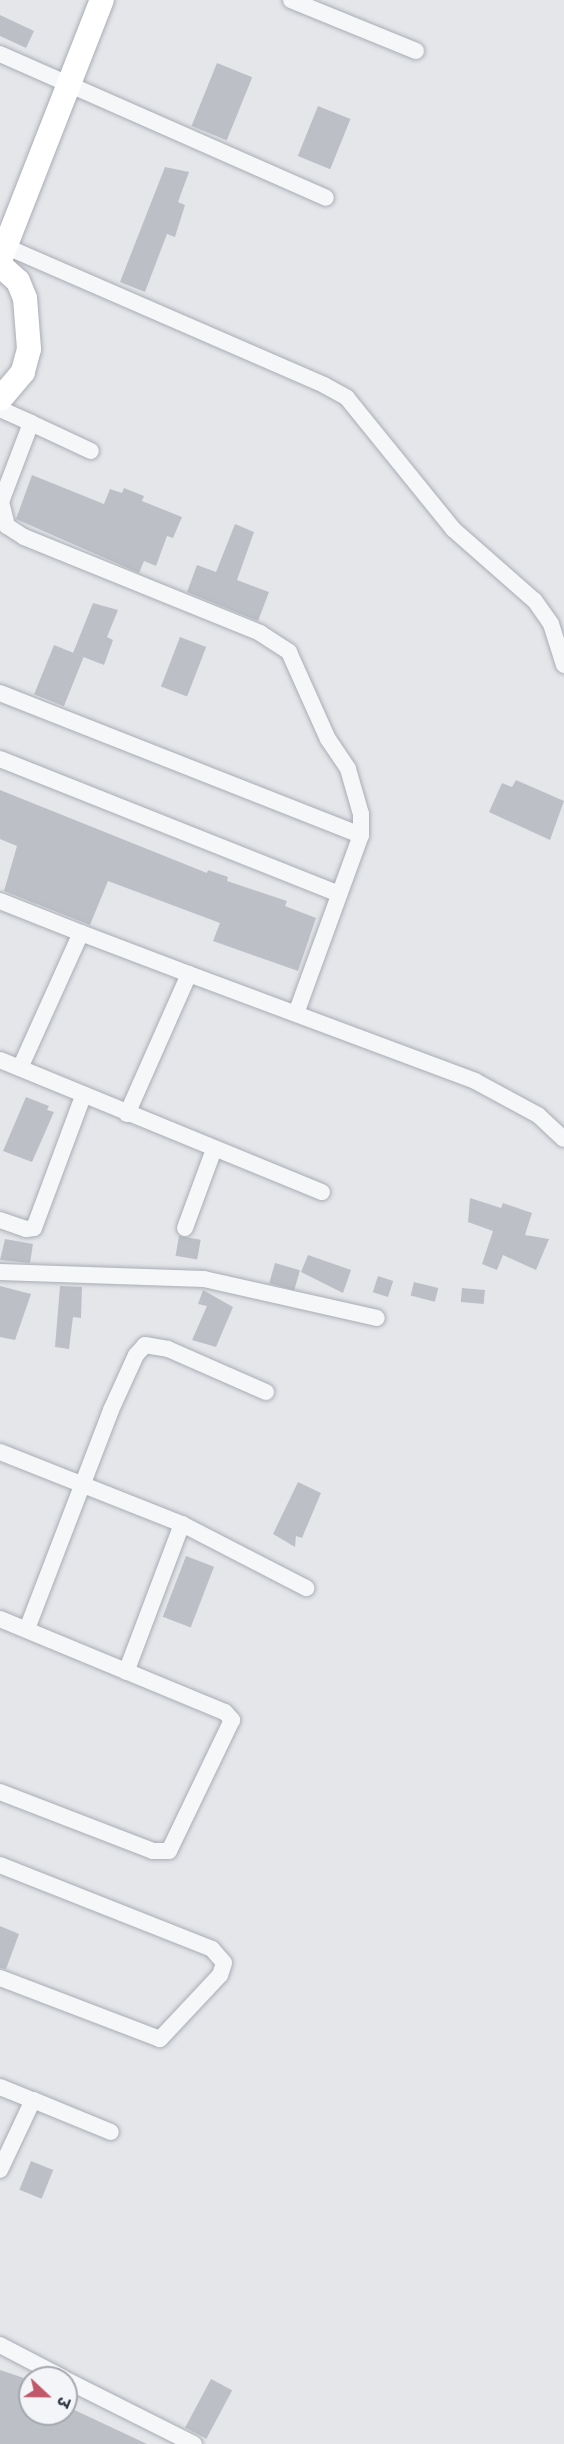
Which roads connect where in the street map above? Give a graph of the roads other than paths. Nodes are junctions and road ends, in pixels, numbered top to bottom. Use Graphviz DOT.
graph roads {
  1 [pos="102,0"];
  2 [pos="291,0"];
  3 [pos="416,51"];
  4 [pos="0,54"];
  5 [pos="69,86"];
  6 [pos="326,198"];
  7 [pos="2,254"];
  8 [pos="0,399"];
  9 [pos="0,409"];
  10 [pos="31,423"];
  11 [pos="91,451"];
  12 [pos="564,665"];
  13 [pos="0,693"];
  14 [pos="0,759"];
  15 [pos="361,835"];
  16 [pos="339,894"];
  17 [pos="0,901"];
  18 [pos="81,933"];
  19 [pos="189,974"];
  20 [pos="296,1014"];
  21 [pos="0,1060"];
  22 [pos="20,1068"];
  23 [pos="83,1096"];
  24 [pos="127,1114"];
  25 [pos="564,1140"];
  26 [pos="213,1149"];
  27 [pos="322,1192"];
  28 [pos="0,1220"];
  29 [pos="185,1228"];
  30 [pos="0,1272"];
  31 [pos="377,1318"];
  32 [pos="266,1392"];
  33 [pos="0,1452"];
  34 [pos="82,1485"];
  35 [pos="182,1524"];
  36 [pos="306,1587"];
  37 [pos="0,1619"];
  38 [pos="27,1629"];
  39 [pos="126,1672"];
  40 [pos="0,1792"];
  41 [pos="0,1865"];
  42 [pos="0,1978"];
  43 [pos="0,2087"];
  44 [pos="33,2100"];
  45 [pos="111,2132"];
  46 [pos="0,2170"];
  47 [pos="0,2345"];
  48 [pos="40,2366"];
  49 [pos="78,2386"];
  50 [pos="194,2444"];
  1 -- 5 [label="street"];
  2 -- 3 [label="street"];
  4 -- 5 [label="street"];
  5 -- 6 [label="street"];
  5 -- 7 [label="street"];
  7 -- 8 [label="street"];
  7 -- 12 [label="street"];
  9 -- 10 [label="street"];
  10 -- 11 [label="street"];
  10 -- 15 [label="street"];
  13 -- 15 [label="street"];
  14 -- 16 [label="street"];
  15 -- 16 [label="street"];
  16 -- 20 [label="street"];
  17 -- 18 [label="street"];
  18 -- 19 [label="street"];
  18 -- 22 [label="street"];
  19 -- 20 [label="street"];
  19 -- 24 [label="street"];
  20 -- 25 [label="street"];
  21 -- 22 [label="street"];
  22 -- 23 [label="street"];
  23 -- 24 [label="street"];
  23 -- 28 [label="street"];
  24 -- 26 [label="street"];
  26 -- 27 [label="street"];
  26 -- 29 [label="street"];
  30 -- 31 [label="street"];
  32 -- 34 [label="street"];
  33 -- 34 [label="street"];
  34 -- 35 [label="street"];
  34 -- 38 [label="street"];
  35 -- 36 [label="street"];
  35 -- 39 [label="street"];
  37 -- 38 [label="street"];
  38 -- 39 [label="street"];
  39 -- 40 [label="street"];
  41 -- 42 [label="street"];
  43 -- 44 [label="street"];
  44 -- 45 [label="street"];
  44 -- 46 [label="street"];
  47 -- 48 [label="street"];
  49 -- 50 [label="street"];
}
